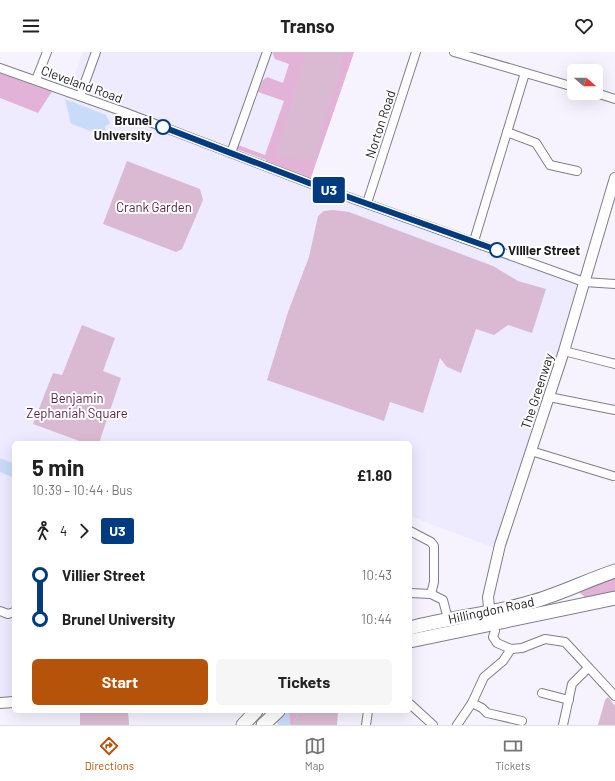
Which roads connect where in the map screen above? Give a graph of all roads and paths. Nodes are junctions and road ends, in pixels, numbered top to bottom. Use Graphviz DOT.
graph roads {
  1 [pos="47,52"];
  2 [pos="96,52"];
  3 [pos="267,52"];
  4 [pos="416,52"];
  5 [pos="454,52"];
  6 [pos="0,68"];
  7 [pos="525,73"];
  8 [pos="36,80"];
  9 [pos="567,85"];
  10 [pos="603,95"];
  11 [pos="80,96"];
  12 [pos="615,98"];
  13 [pos="507,132"];
  14 [pos="231,153"];
  15 [pos="577,171"];
  16 [pos="615,178"];
  17 [pos="366,203"];
  18 [pos="474,242"];
  19 [pos="584,282"];
  20 [pos="615,284"];
  21 [pos="564,351"];
  22 [pos="615,364"];
  23 [pos="549,397"];
  24 [pos="615,410"];
  25 [pos="531,451"];
  26 [pos="613,476"];
  27 [pos="412,532"];
  28 [pos="615,571"];
  29 [pos="590,579"];
  30 [pos="412,593"];
  31 [pos="431,594"];
  32 [pos="609,599"];
  33 [pos="0,611"];
  34 [pos="12,613"];
  35 [pos="448,619"];
  36 [pos="492,622"];
  37 [pos="412,628"];
  38 [pos="412,641"];
  39 [pos="507,647"];
  40 [pos="588,668"];
  41 [pos="542,693"];
  42 [pos="615,696"];
  43 [pos="569,700"];
  44 [pos="12,702"];
  45 [pos="0,703"];
  46 [pos="472,703"];
  47 [pos="412,706"];
  48 [pos="254,713"];
  49 [pos="368,713"];
  50 [pos="522,721"];
  51 [pos="243,725"];
  52 [pos="366,725"];
  53 [pos="433,725"];
  54 [pos="457,725"];
  55 [pos="563,725"];
  1 -- 8 [label="street"];
  2 -- 11 [label="street"];
  3 -- 14 [label="street"];
  4 -- 17 [label="street, Norton Road"];
  5 -- 7 [label="street"];
  6 -- 8 [label="street, Cleveland Road"];
  7 -- 9 [label="street"];
  7 -- 13 [label="street"];
  8 -- 11 [label="street, Cleveland Road"];
  10 -- 12 [label="street"];
  11 -- 14 [label="street, Cleveland Road"];
  13 -- 15 [label="street"];
  13 -- 18 [label="street"];
  14 -- 17 [label="street, Cleveland Road"];
  16 -- 19 [label="street, The Greenway"];
  17 -- 18 [label="street, Cleveland Road"];
  18 -- 19 [label="street, Cleveland Road"];
  19 -- 20 [label="street, Cleveland Road"];
  19 -- 21 [label="street, The Greenway"];
  21 -- 22 [label="street"];
  21 -- 23 [label="street, The Greenway"];
  23 -- 24 [label="street"];
  23 -- 25 [label="street, The Greenway"];
  25 -- 26 [label="street"];
  25 -- 36 [label="street, The Greenway"];
  27 -- 31 [label="street"];
  28 -- 29 [label="main road, Hillingdon Road"];
  29 -- 32 [label="main road"];
  29 -- 36 [label="main road, Hillingdon Road"];
  30 -- 31 [label="street"];
  31 -- 35 [label="street"];
  32 -- 36 [label="main road, Hillingdon Road"];
  33 -- 34 [label="street"];
  35 -- 36 [label="main road, Hillingdon Road"];
  35 -- 37 [label="main road, Hillingdon Road"];
  36 -- 38 [label="main road, Hillingdon Road"];
  36 -- 39 [label="street"];
  39 -- 40 [label="street"];
  39 -- 46 [label="street"];
  40 -- 42 [label="street"];
  40 -- 43 [label="street"];
  41 -- 43 [label="street"];
  43 -- 55 [label="street"];
  44 -- 45 [label="street"];
  46 -- 50 [label="street"];
  46 -- 54 [label="street"];
  47 -- 53 [label="street"];
  48 -- 51 [label="main road"];
  49 -- 52 [label="street"];
}
